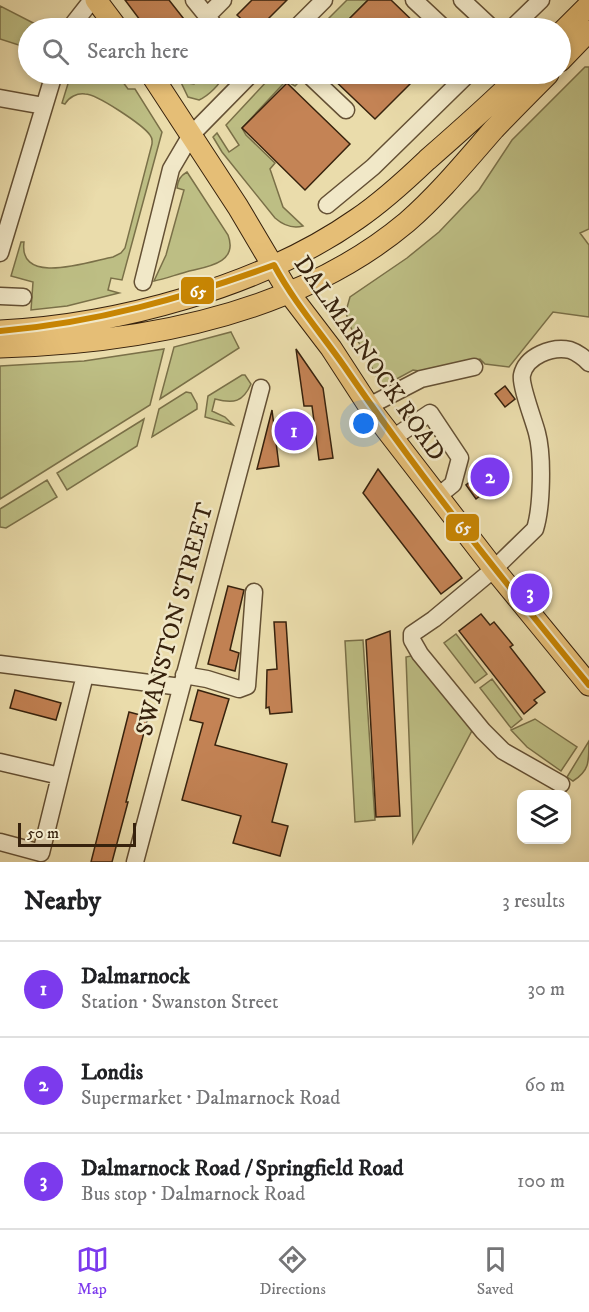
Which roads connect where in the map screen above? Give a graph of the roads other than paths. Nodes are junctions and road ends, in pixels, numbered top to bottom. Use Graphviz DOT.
graph roads {
  1 [pos="94,0"];
  2 [pos="194,0"];
  3 [pos="223,0"];
  4 [pos="324,0"];
  5 [pos="414,0"];
  6 [pos="462,0"];
  7 [pos="541,0"];
  8 [pos="589,5"];
  9 [pos="79,18"];
  10 [pos="109,18"];
  11 [pos="208,18"];
  12 [pos="213,18"];
  13 [pos="306,18"];
  14 [pos="433,18"];
  15 [pos="481,18"];
  16 [pos="522,18"];
  17 [pos="571,24"];
  18 [pos="589,31"];
  19 [pos="571,50"];
  20 [pos="51,84"];
  21 [pos="158,84"];
  22 [pos="241,84"];
  23 [pos="319,84"];
  24 [pos="458,84"];
  25 [pos="511,84"];
  26 [pos="538,84"];
  27 [pos="0,98"];
  28 [pos="44,106"];
  29 [pos="346,110"];
  30 [pos="191,135"];
  31 [pos="327,205"];
  32 [pos="0,253"];
  33 [pos="274,265"];
  34 [pos="143,282"];
  35 [pos="289,293"];
  36 [pos="0,296"];
  37 [pos="23,297"];
  38 [pos="0,331"];
  39 [pos="0,347"];
  40 [pos="589,363"];
  41 [pos="474,367"];
  42 [pos="261,388"];
  43 [pos="369,406"];
  44 [pos="393,438"];
  45 [pos="437,497"];
  46 [pos="494,569"];
  47 [pos="254,592"];
  48 [pos="0,664"];
  49 [pos="85,675"];
  50 [pos="183,681"];
  51 [pos="589,685"];
  52 [pos="0,762"];
  53 [pos="60,776"];
  54 [pos="561,784"];
  55 [pos="0,842"];
  56 [pos="135,862"];
  1 -- 9 [label="street"];
  1 -- 10 [label="main road"];
  2 -- 11 [label="street"];
  3 -- 12 [label="street"];
  4 -- 13 [label="street"];
  5 -- 14 [label="street"];
  6 -- 15 [label="street"];
  7 -- 16 [label="street"];
  8 -- 17 [label="main road"];
  18 -- 19 [label="main road"];
  20 -- 28 [label="street"];
  21 -- 30 [label="main road, DALMARNOCK ROAD"];
  22 -- 30 [label="street"];
  23 -- 29 [label="street"];
  24 -- 31 [label="street"];
  25 -- 33 [label="main road"];
  26 -- 35 [label="main road"];
  27 -- 28 [label="street"];
  28 -- 32 [label="street"];
  30 -- 33 [label="main road, DALMARNOCK ROAD"];
  30 -- 34 [label="street"];
  33 -- 35 [label="main road, DALMARNOCK ROAD"];
  33 -- 38 [label="main road"];
  35 -- 39 [label="main road"];
  35 -- 43 [label="main road, DALMARNOCK ROAD"];
  36 -- 37 [label="street"];
  40 -- 46 [label="street"];
  41 -- 43 [label="street"];
  42 -- 50 [label="street, SWANSTON STREET"];
  43 -- 44 [label="main road, DALMARNOCK ROAD"];
  44 -- 45 [label="main road, DALMARNOCK ROAD"];
  44 -- 45 [label="street"];
  45 -- 46 [label="main road, DALMARNOCK ROAD"];
  46 -- 51 [label="main road, DALMARNOCK ROAD"];
  46 -- 54 [label="street"];
  47 -- 50 [label="street"];
  48 -- 49 [label="street"];
  49 -- 50 [label="street"];
  49 -- 53 [label="street"];
  50 -- 56 [label="street, SWANSTON STREET"];
  52 -- 53 [label="street"];
  53 -- 55 [label="street"];
}
